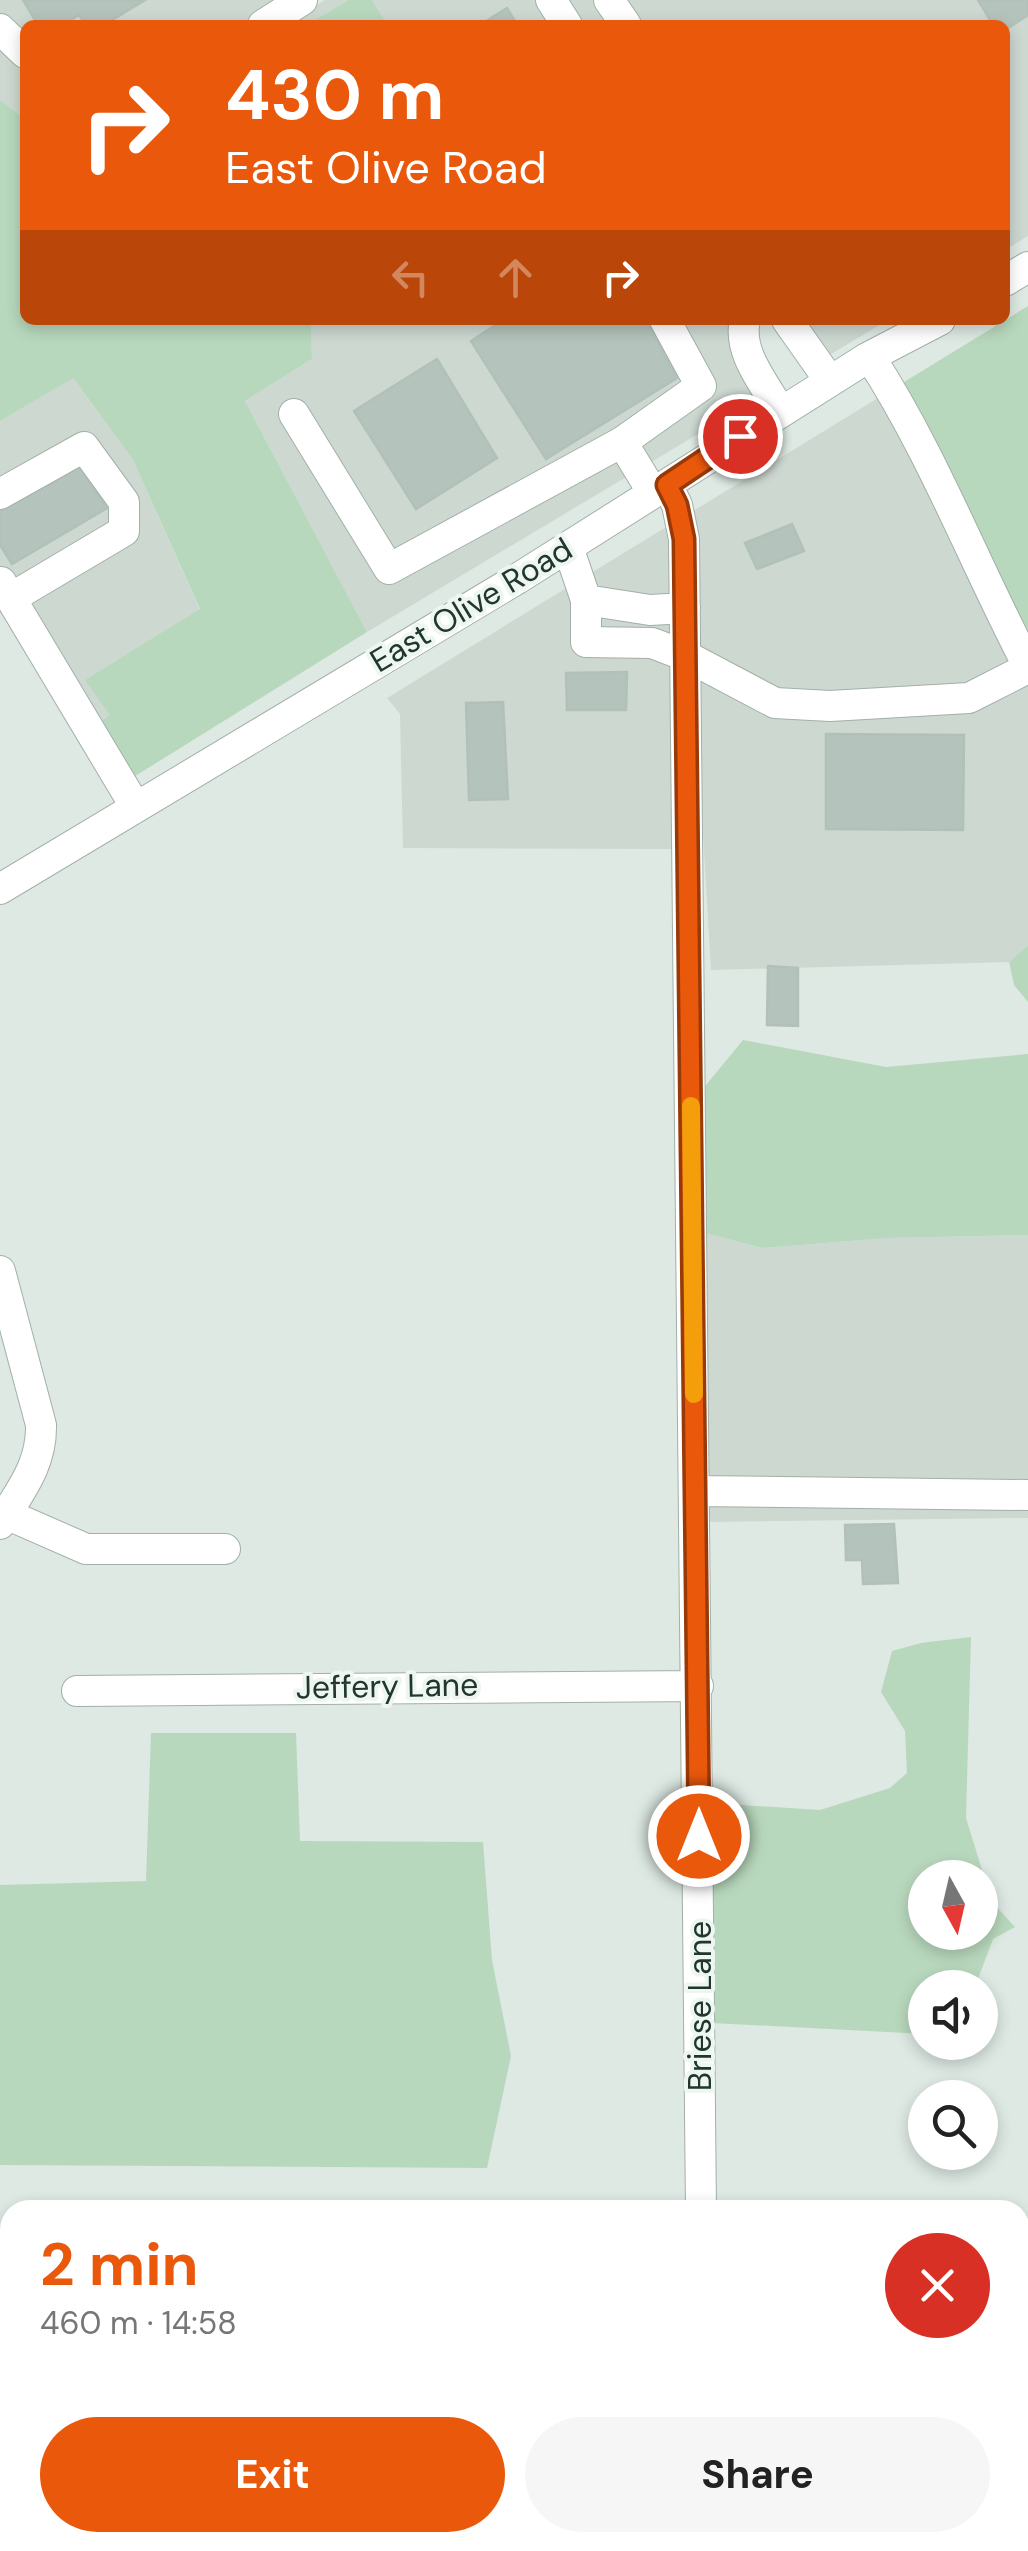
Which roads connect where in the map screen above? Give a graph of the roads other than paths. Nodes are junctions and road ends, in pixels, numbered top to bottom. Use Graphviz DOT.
graph roads {
  1 [pos="302,0"];
  2 [pos="271,20"];
  3 [pos="0,29"];
  4 [pos="20,48"];
  5 [pos="669,325"];
  6 [pos="744,325"];
  7 [pos="791,325"];
  8 [pos="931,325"];
  9 [pos="870,357"];
  10 [pos="830,381"];
  11 [pos="780,412"];
  12 [pos="294,414"];
  13 [pos="622,442"];
  14 [pos="660,489"];
  15 [pos="0,494"];
  16 [pos="568,547"];
  17 [pos="5,589"];
  18 [pos="685,608"];
  19 [pos="650,610"];
  20 [pos="607,617"];
  21 [pos="652,642"];
  22 [pos="686,656"];
  23 [pos="1028,667"];
  24 [pos="135,806"];
  25 [pos="0,888"];
  26 [pos="0,1271"];
  27 [pos="4,1306"];
  28 [pos="696,1491"];
  29 [pos="1028,1494"];
  30 [pos="3,1519"];
  31 [pos="225,1549"];
  32 [pos="698,1686"];
  33 [pos="77,1692"];
  34 [pos="701,2200"];
  1 -- 2 [label="street"];
  3 -- 4 [label="street"];
  5 -- 13 [label="street"];
  6 -- 11 [label="street"];
  7 -- 10 [label="street"];
  8 -- 9 [label="street, East Olive Road"];
  9 -- 10 [label="street, East Olive Road"];
  9 -- 23 [label="street"];
  10 -- 11 [label="street, East Olive Road"];
  11 -- 14 [label="street, East Olive Road"];
  12 -- 13 [label="street"];
  13 -- 14 [label="street, Briese Lane"];
  14 -- 16 [label="street, East Olive Road"];
  14 -- 18 [label="street, Briese Lane"];
  15 -- 17 [label="street"];
  16 -- 20 [label="street"];
  16 -- 24 [label="street, East Olive Road"];
  17 -- 24 [label="street"];
  18 -- 19 [label="street"];
  18 -- 22 [label="street, Briese Lane"];
  19 -- 20 [label="street"];
  19 -- 21 [label="street"];
  20 -- 21 [label="street"];
  21 -- 22 [label="street"];
  22 -- 23 [label="street"];
  22 -- 28 [label="street, Briese Lane"];
  24 -- 25 [label="street, East Olive Road"];
  26 -- 27 [label="street"];
  27 -- 30 [label="street"];
  28 -- 29 [label="street"];
  28 -- 32 [label="street, Briese Lane"];
  30 -- 31 [label="street"];
  32 -- 33 [label="street, Jeffery Lane"];
  32 -- 34 [label="street, Briese Lane"];
}
